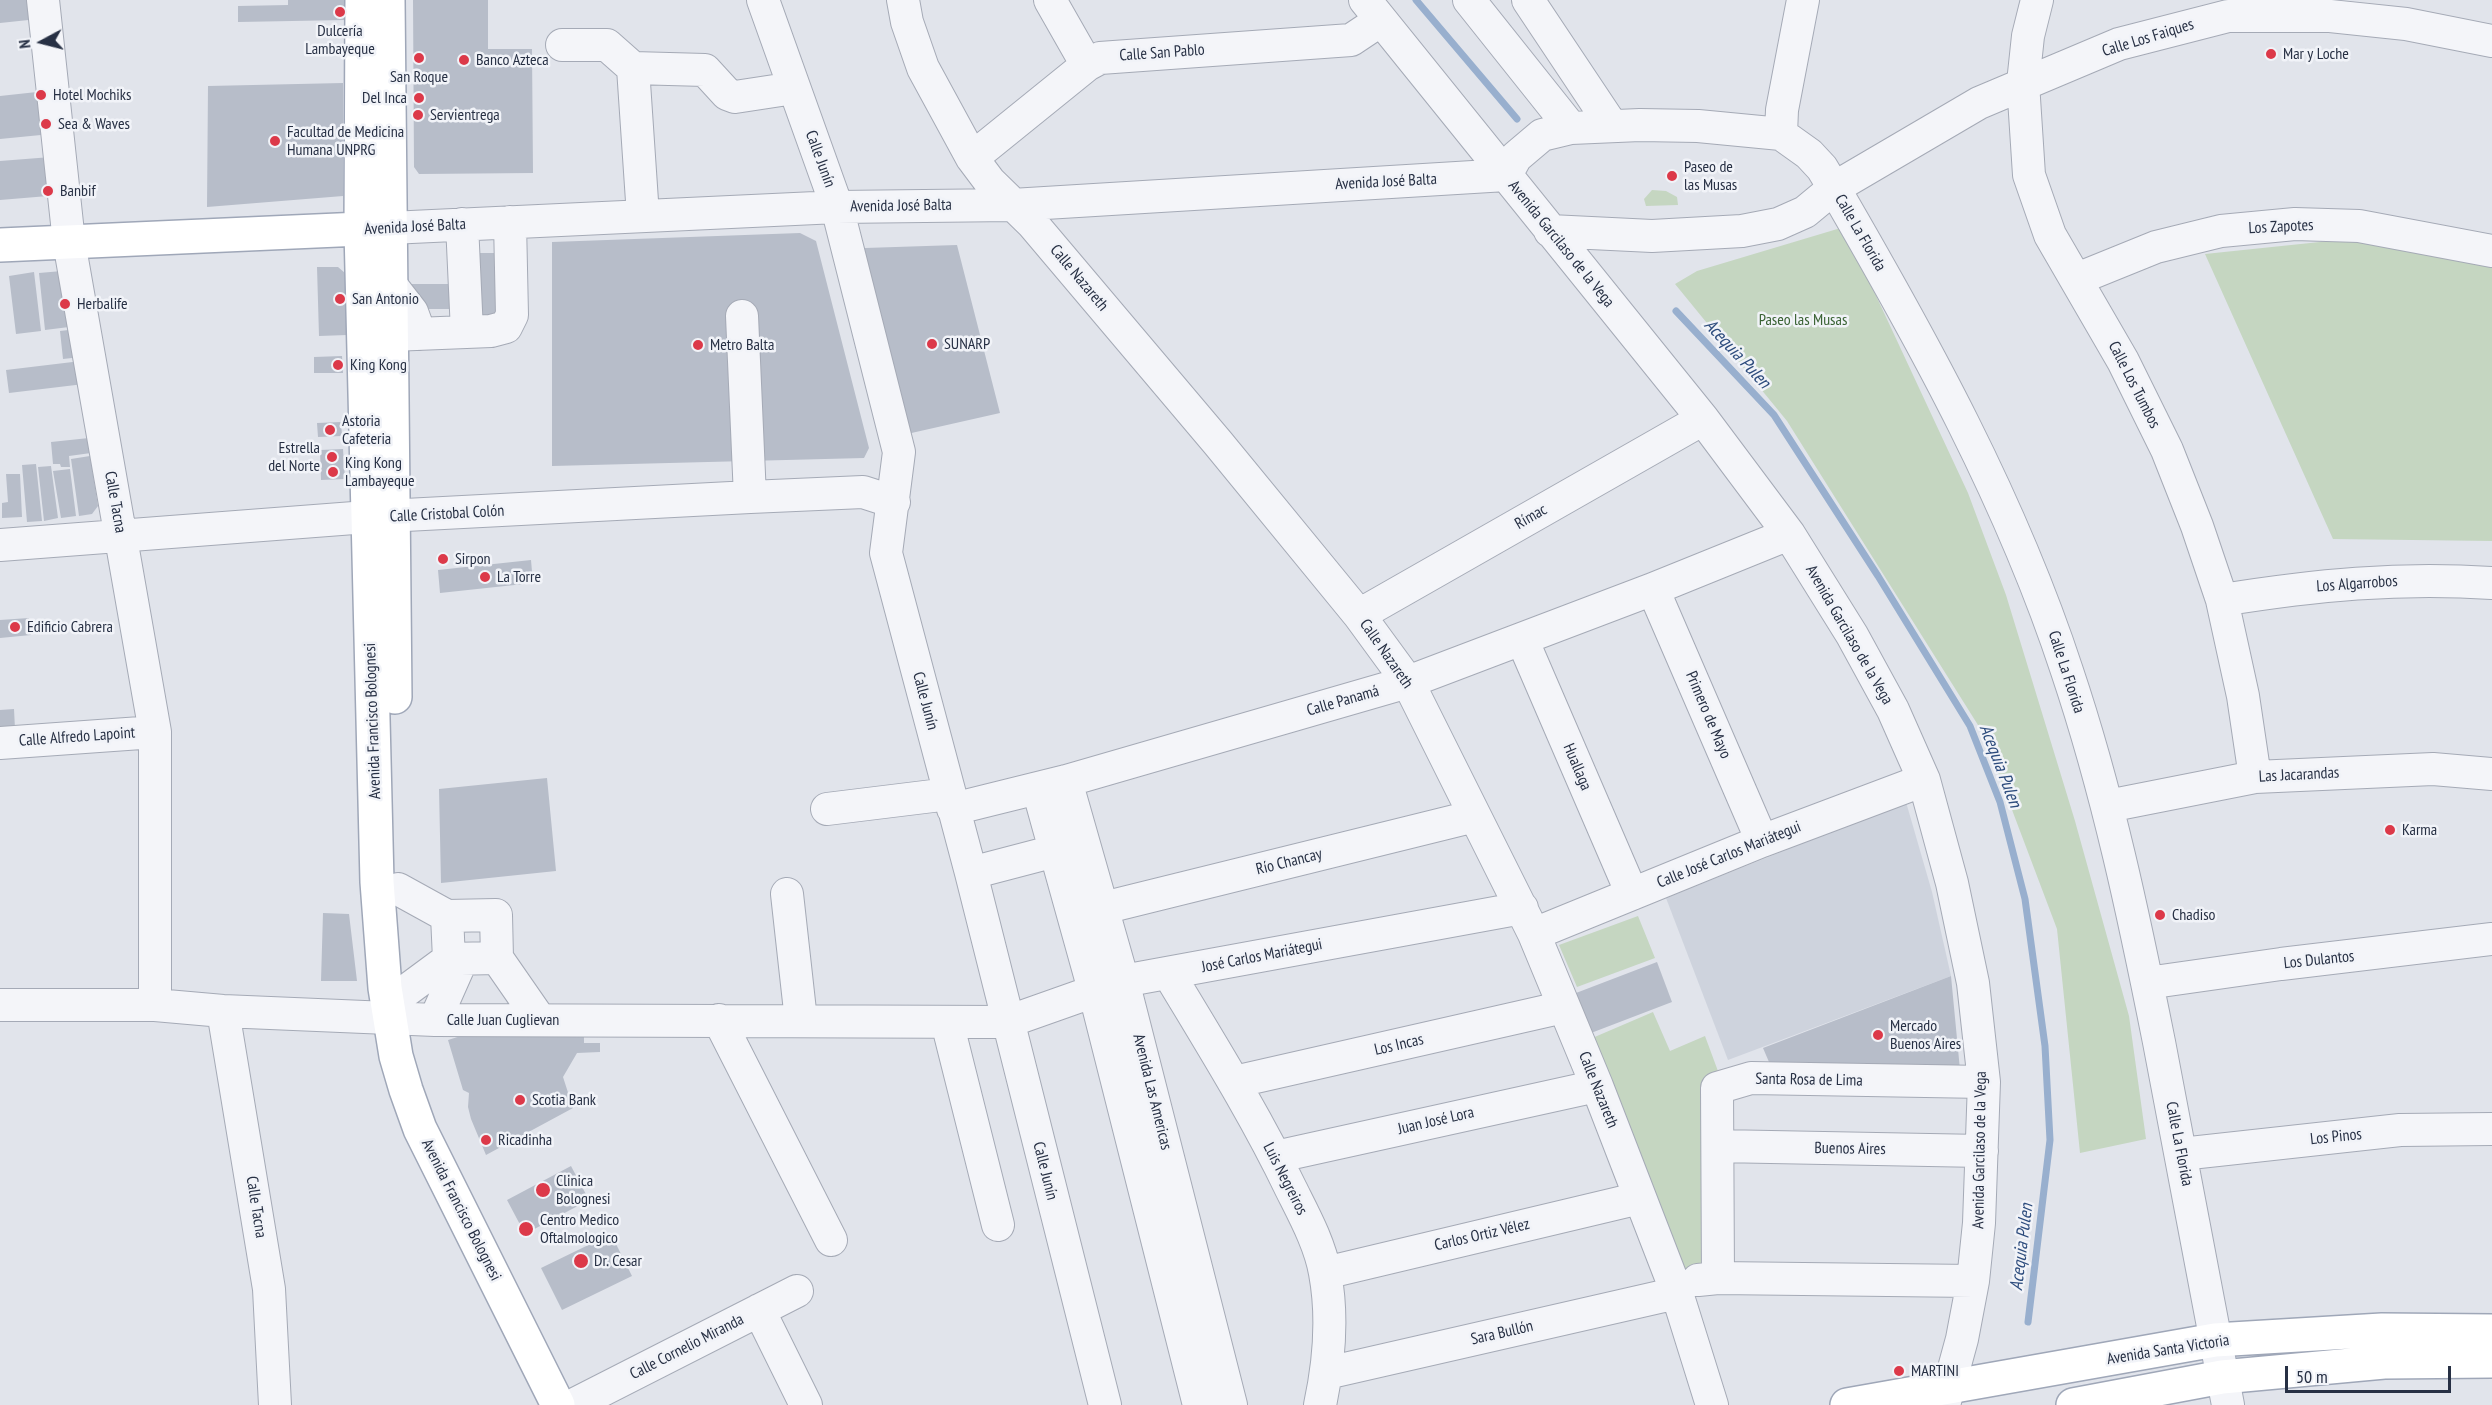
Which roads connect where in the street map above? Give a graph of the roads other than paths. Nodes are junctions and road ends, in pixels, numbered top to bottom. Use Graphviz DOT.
graph roads {
  1 [pos="42,0"];
  2 [pos="363,0"];
  3 [pos="388,0"];
  4 [pos="763,0"];
  5 [pos="903,0"];
  6 [pos="1050,0"];
  7 [pos="1469,0"];
  8 [pos="1509,0"];
  9 [pos="1528,0"];
  10 [pos="1803,0"];
  11 [pos="2037,0"];
  12 [pos="2230,8"];
  13 [pos="1373,10"];
  14 [pos="2409,12"];
  15 [pos="1498,36"];
  16 [pos="2492,41"];
  17 [pos="562,45"];
  18 [pos="1561,50"];
  19 [pos="1087,65"];
  20 [pos="633,68"];
  21 [pos="2023,83"];
  22 [pos="794,88"];
  23 [pos="1542,91"];
  24 [pos="1612,126"];
  25 [pos="1571,128"];
  26 [pos="1781,134"];
  27 [pos="972,158"];
  28 [pos="1506,175"];
  29 [pos="1834,188"];
  30 [pos="1012,205"];
  31 [pos="837,207"];
  32 [pos="644,216"];
  33 [pos="510,222"];
  34 [pos="462,224"];
  35 [pos="376,229"];
  36 [pos="1550,231"];
  37 [pos="69,242"];
  38 [pos="0,245"];
  39 [pos="2492,251"];
  40 [pos="2077,279"];
  41 [pos="742,316"];
  42 [pos="466,332"];
  43 [pos="406,334"];
  44 [pos="1702,419"];
  45 [pos="750,497"];
  46 [pos="894,502"];
  47 [pos="380,517"];
  48 [pos="121,534"];
  49 [pos="1790,534"];
  50 [pos="0,545"];
  51 [pos="2492,582"];
  52 [pos="1653,589"];
  53 [pos="2222,600"];
  54 [pos="1359,615"];
  55 [pos="1522,639"];
  56 [pos="1408,682"];
  57 [pos="154,732"];
  58 [pos="0,743"];
  59 [pos="2492,774"];
  60 [pos="2255,777"];
  61 [pos="1924,780"];
  62 [pos="1052,785"];
  63 [pos="951,801"];
  64 [pos="2108,806"];
  65 [pos="827,809"];
  66 [pos="1475,816"];
  67 [pos="1762,841"];
  68 [pos="1055,851"];
  69 [pos="970,873"];
  70 [pos="398,889"];
  71 [pos="787,894"];
  72 [pos="1632,894"];
  73 [pos="1103,908"];
  74 [pos="447,916"];
  75 [pos="1528,921"];
  76 [pos="2492,939"];
  77 [pos="497,958"];
  78 [pos="455,959"];
  79 [pos="1169,974"];
  80 [pos="1124,981"];
  81 [pos="2147,983"];
  82 [pos="1094,990"];
  83 [pos="0,1005"];
  84 [pos="155,1005"];
  85 [pos="1564,1007"];
  86 [pos="223,1011"];
  87 [pos="410,1012"];
  88 [pos="540,1020"];
  89 [pos="719,1020"];
  90 [pos="801,1020"];
  91 [pos="947,1022"];
  92 [pos="1007,1022"];
  93 [pos="1234,1082"];
  94 [pos="1984,1082"];
  95 [pos="1597,1086"];
  96 [pos="2492,1129"];
  97 [pos="1718,1146"];
  98 [pos="1982,1151"];
  99 [pos="2181,1154"];
  100 [pos="1275,1157"];
  101 [pos="1640,1198"];
  102 [pos="998,1225"];
  103 [pos="831,1240"];
  104 [pos="1325,1273"];
  105 [pos="1718,1278"];
  106 [pos="1973,1281"];
  107 [pos="1675,1288"];
  108 [pos="797,1291"];
  109 [pos="759,1310"];
  110 [pos="2492,1331"];
  111 [pos="2215,1340"];
  112 [pos="2492,1361"];
  113 [pos="1327,1373"];
  114 [pos="2225,1391"];
  115 [pos="1947,1396"];
  116 [pos="571,1404"];
  117 [pos="275,1405"];
  118 [pos="806,1405"];
  119 [pos="1105,1405"];
  120 [pos="1199,1405"];
  121 [pos="1231,1405"];
  122 [pos="1320,1405"];
  123 [pos="1712,1405"];
  124 [pos="1847,1405"];
  125 [pos="2073,1405"];
  1 -- 37 [label="street, Calle Tacna"];
  2 -- 35 [label="main road, Avenida Francisco Bolognesi"];
  3 -- 35 [label="main road, Avenida Francisco Bolognesi"];
  4 -- 22 [label="street, Calle Junín"];
  5 -- 27 [label="street, Calle Nazareth"];
  6 -- 19 [label="street"];
  7 -- 15 [label="street"];
  8 -- 15 [label="street"];
  9 -- 18 [label="street"];
  10 -- 26 [label="street"];
  11 -- 21 [label="street, Calle Los Tumbos"];
  12 -- 14 [label="street, Calle Los Faiques"];
  12 -- 21 [label="street, Calle Los Faiques"];
  13 -- 19 [label="street, Calle San Pablo"];
  13 -- 28 [label="street, Avenida Garcilaso de la Vega"];
  14 -- 16 [label="street, Calle Los Faiques"];
  15 -- 23 [label="street"];
  17 -- 20 [label="street"];
  18 -- 23 [label="street"];
  18 -- 24 [label="street"];
  19 -- 27 [label="street, Calle San Pablo"];
  20 -- 22 [label="street"];
  20 -- 32 [label="street"];
  21 -- 29 [label="street, Calle Los Faiques"];
  21 -- 40 [label="street, Calle Los Tumbos"];
  22 -- 31 [label="street, Calle Junín"];
  23 -- 25 [label="street"];
  24 -- 25 [label="street"];
  24 -- 26 [label="street"];
  25 -- 28 [label="street"];
  26 -- 29 [label="street, Calle La Florida"];
  27 -- 30 [label="street, Calle Nazareth"];
  28 -- 30 [label="street, Avenida José Balta"];
  28 -- 36 [label="street, Avenida Garcilaso de la Vega"];
  29 -- 36 [label="street"];
  29 -- 64 [label="street, Calle La Florida"];
  30 -- 31 [label="street, Avenida José Balta"];
  30 -- 54 [label="street, Calle Nazareth"];
  31 -- 32 [label="street, Avenida José Balta"];
  31 -- 46 [label="street, Calle Junín"];
  32 -- 33 [label="street, Avenida José Balta"];
  33 -- 34 [label="street, Avenida José Balta"];
  33 -- 42 [label="street"];
  34 -- 35 [label="street, Avenida José Balta"];
  34 -- 42 [label="street"];
  35 -- 37 [label="main road, Avenida José Balta"];
  35 -- 43 [label="main road, Avenida Francisco Bolognesi"];
  35 -- 47 [label="main road, Avenida Francisco Bolognesi"];
  36 -- 44 [label="street, Avenida Garcilaso de la Vega"];
  37 -- 38 [label="main road, Avenida José Balta"];
  37 -- 48 [label="street, Calle Tacna"];
  39 -- 40 [label="street, Los Zapotes"];
  40 -- 53 [label="street, Calle Los Tumbos"];
  41 -- 45 [label="street"];
  42 -- 43 [label="street"];
  43 -- 47 [label="main road, Avenida Francisco Bolognesi"];
  44 -- 49 [label="street, Avenida Garcilaso de la Vega"];
  44 -- 54 [label="street, Rímac"];
  45 -- 46 [label="street, Calle Cristobal Colón"];
  45 -- 47 [label="street, Calle Cristobal Colón"];
  46 -- 63 [label="street, Calle Junín"];
  47 -- 48 [label="street, Calle Cristobal Colón"];
  47 -- 70 [label="main road, Avenida Francisco Bolognesi"];
  47 -- 87 [label="main road, Avenida Francisco Bolognesi"];
  48 -- 50 [label="street, Calle Cristobal Colón"];
  48 -- 57 [label="street, Calle Tacna"];
  49 -- 52 [label="street, Calle Panamá"];
  49 -- 61 [label="street, Avenida Garcilaso de la Vega"];
  51 -- 53 [label="street, Los Algarrobos"];
  52 -- 55 [label="street, Calle Panamá"];
  52 -- 67 [label="street, Primero de Mayo"];
  53 -- 60 [label="street, Calle Los Tumbos"];
  54 -- 56 [label="street, Calle Nazareth"];
  55 -- 56 [label="street, Calle Panamá"];
  55 -- 72 [label="street, Huallaga"];
  56 -- 62 [label="street, Calle Panamá"];
  56 -- 66 [label="street, Calle Nazareth"];
  57 -- 58 [label="street, Calle Alfredo Lapoint"];
  57 -- 84 [label="street, Calle Tacna"];
  59 -- 60 [label="street, Las Jacarandas"];
  60 -- 64 [label="street, Las Jacarandas"];
  61 -- 67 [label="street, Calle José Carlos Mariátegui"];
  61 -- 94 [label="street, Avenida Garcilaso de la Vega"];
  62 -- 63 [label="street, Calle Panamá"];
  62 -- 68 [label="street, Avenida Las Americas"];
  62 -- 73 [label="street, Avenida Las Americas"];
  63 -- 65 [label="street, Calle Panamá"];
  63 -- 69 [label="street, Calle Junín"];
  64 -- 81 [label="street, Calle La Florida"];
  66 -- 73 [label="street, Río Chancay"];
  66 -- 75 [label="street, Calle Nazareth"];
  67 -- 72 [label="street, Calle José Carlos Mariátegui"];
  68 -- 69 [label="street"];
  68 -- 82 [label="street, Avenida Las Americas"];
  69 -- 92 [label="street, Calle Junín"];
  70 -- 74 [label="street"];
  70 -- 87 [label="main road, Avenida Francisco Bolognesi"];
  71 -- 90 [label="street"];
  72 -- 75 [label="street, Calle José Carlos Mariátegui"];
  73 -- 80 [label="street, Avenida Las Americas"];
  74 -- 77 [label="street"];
  74 -- 78 [label="street"];
  75 -- 79 [label="street, José Carlos Mariátegui"];
  75 -- 85 [label="street, Calle Nazareth"];
  76 -- 81 [label="street, Los Dulantos"];
  77 -- 78 [label="street"];
  77 -- 88 [label="street"];
  78 -- 87 [label="street"];
  79 -- 80 [label="street, José Carlos Mariátegui"];
  79 -- 93 [label="street, Luis Negreiros"];
  80 -- 82 [label="street, José Carlos Mariátegui"];
  80 -- 121 [label="street, Avenida Las Americas"];
  81 -- 99 [label="street, Calle La Florida"];
  82 -- 92 [label="street, José Carlos Mariátegui"];
  82 -- 120 [label="street, Avenida Las Americas"];
  83 -- 84 [label="street, Calle Juan Cuglievan"];
  84 -- 86 [label="street, Calle Juan Cuglievan"];
  85 -- 93 [label="street, Los Incas"];
  85 -- 95 [label="street, Calle Nazareth"];
  86 -- 87 [label="street, Calle Juan Cuglievan"];
  86 -- 117 [label="street, Calle Tacna"];
  87 -- 88 [label="street, Calle Juan Cuglievan"];
  87 -- 116 [label="main road, Avenida Francisco Bolognesi"];
  88 -- 89 [label="street, Calle Juan Cuglievan"];
  89 -- 90 [label="street, Calle Juan Cuglievan"];
  89 -- 103 [label="street"];
  90 -- 91 [label="street, Calle Juan Cuglievan"];
  91 -- 92 [label="street, Calle Juan Cuglievan"];
  91 -- 102 [label="street"];
  92 -- 119 [label="street, Calle Junín"];
  93 -- 100 [label="street, Luis Negreiros"];
  94 -- 97 [label="street, Santa Rosa de Lima"];
  94 -- 98 [label="street, Avenida Garcilaso de la Vega"];
  95 -- 100 [label="street, Juan José Lora"];
  95 -- 101 [label="street, Calle Nazareth"];
  96 -- 99 [label="street, Los Pinos"];
  97 -- 98 [label="street, Buenos Aires"];
  97 -- 105 [label="street, Santa Rosa de Lima"];
  98 -- 106 [label="street, Avenida Garcilaso de la Vega"];
  99 -- 111 [label="street, Calle La Florida"];
  100 -- 104 [label="street, Luis Negreiros"];
  101 -- 104 [label="street, Carlos Ortiz Vélez"];
  101 -- 107 [label="street, Calle Nazareth"];
  104 -- 113 [label="street, Luis Negreiros"];
  105 -- 106 [label="street, Sara Bullón"];
  105 -- 107 [label="street, Sara Bullón"];
  106 -- 115 [label="street, Avenida Garcilaso de la Vega"];
  107 -- 113 [label="street, Sara Bullón"];
  107 -- 123 [label="street, Calle Nazareth"];
  108 -- 109 [label="street, Calle Cornelio Miranda"];
  109 -- 116 [label="street, Calle Cornelio Miranda"];
  109 -- 118 [label="street"];
  110 -- 111 [label="main road, Avenida Santa Victoria"];
  111 -- 114 [label="street, Calle La Florida"];
  111 -- 115 [label="main road, Avenida Santa Victoria"];
  112 -- 114 [label="main road"];
  113 -- 122 [label="street, Luis Negreiros"];
  114 -- 125 [label="main road"];
  115 -- 124 [label="main road, Avenida Santa Victoria"];
}
